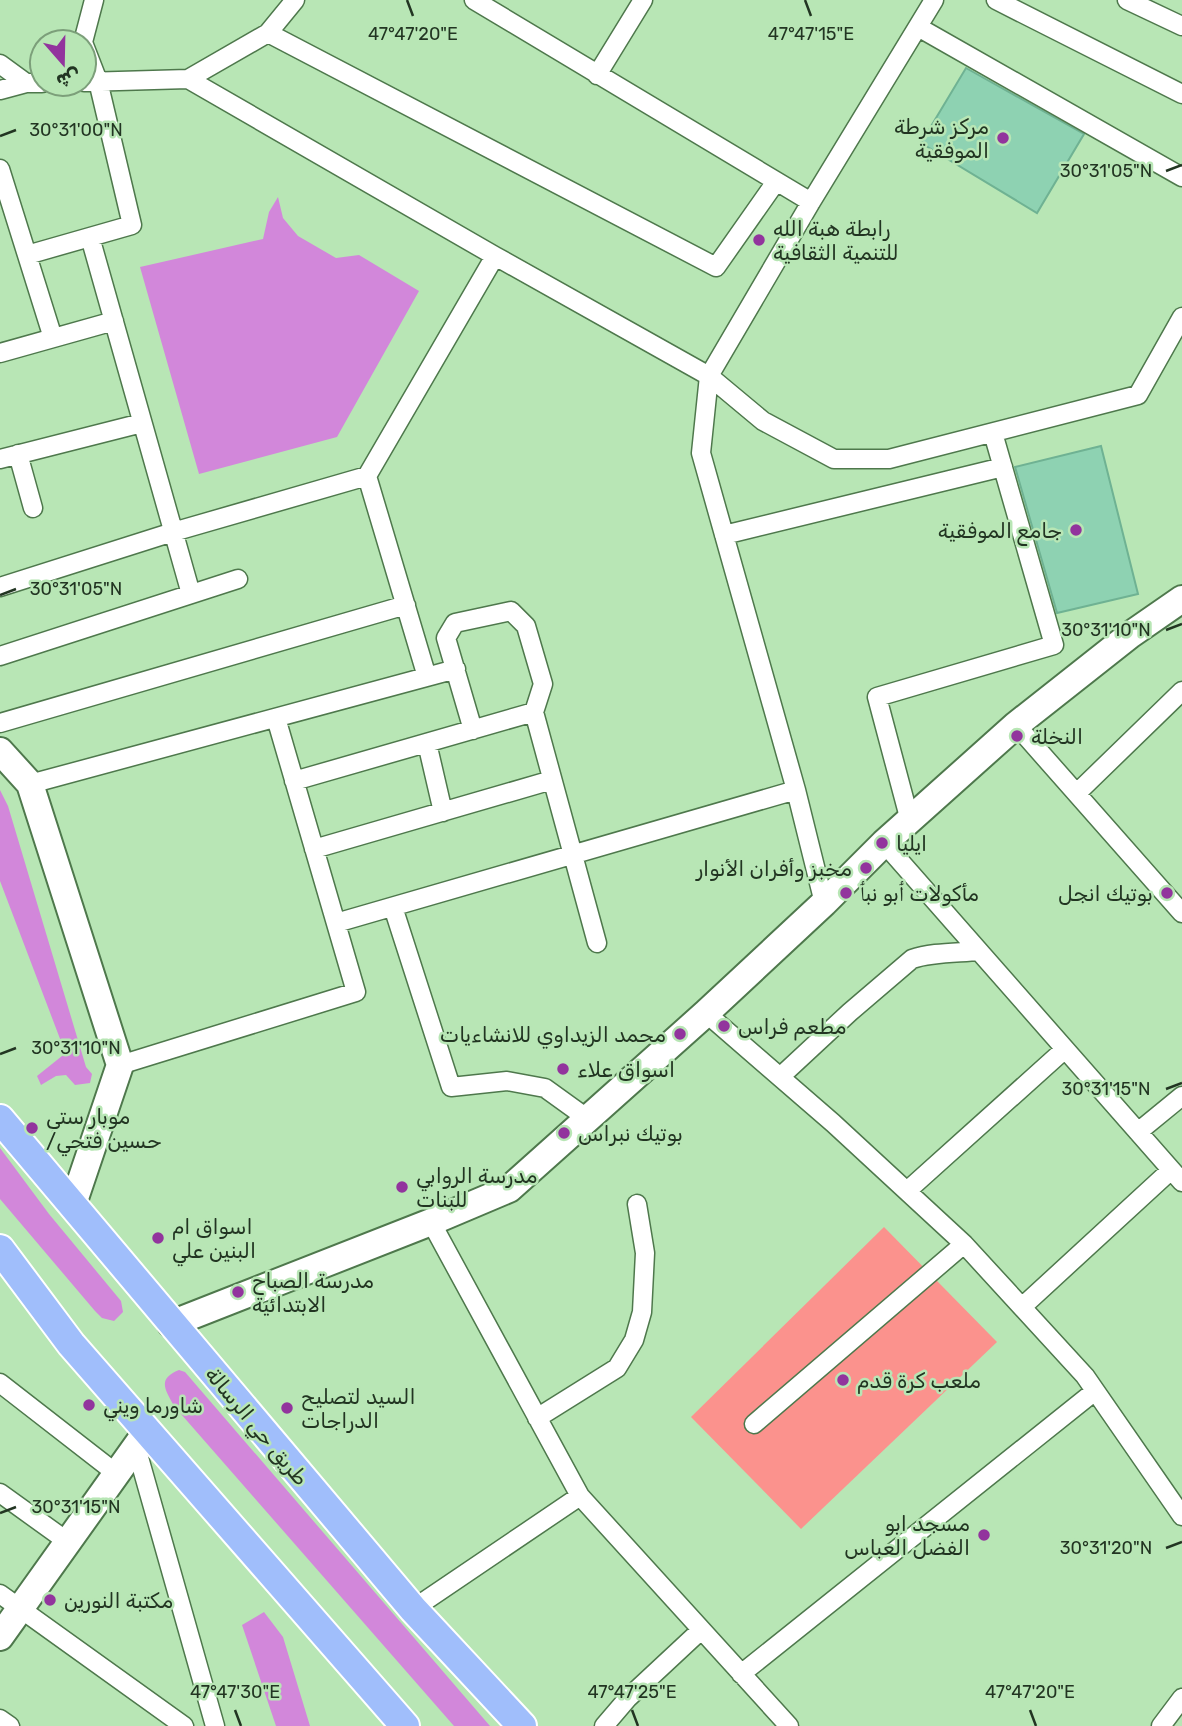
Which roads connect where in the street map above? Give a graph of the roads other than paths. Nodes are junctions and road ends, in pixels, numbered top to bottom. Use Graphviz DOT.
graph roads {
  1 [pos="94,0"];
  2 [pos="295,0"];
  3 [pos="474,0"];
  4 [pos="643,0"];
  5 [pos="934,0"];
  6 [pos="996,0"];
  7 [pos="1127,0"];
  8 [pos="1182,26"];
  9 [pos="918,27"];
  10 [pos="87,28"];
  11 [pos="268,33"];
  12 [pos="0,64"];
  13 [pos="597,75"];
  14 [pos="28,76"];
  15 [pos="188,79"];
  16 [pos="98,81"];
  17 [pos="28,82"];
  18 [pos="0,90"];
  19 [pos="1182,94"];
  20 [pos="96,98"];
  21 [pos="0,169"];
  22 [pos="1182,177"];
  23 [pos="775,183"];
  24 [pos="811,202"];
  25 [pos="7,217"];
  26 [pos="90,237"];
  27 [pos="27,255"];
  28 [pos="495,256"];
  29 [pos="1182,317"];
  30 [pos="114,321"];
  31 [pos="53,338"];
  32 [pos="0,352"];
  33 [pos="709,376"];
  34 [pos="142,423"];
  35 [pos="993,433"];
  36 [pos="18,454"];
  37 [pos="0,459"];
  38 [pos="1003,467"];
  39 [pos="368,476"];
  40 [pos="33,508"];
  41 [pos="173,532"];
  42 [pos="724,535"];
  43 [pos="238,579"];
  44 [pos="0,587"];
  45 [pos="191,594"];
  46 [pos="1182,599"];
  47 [pos="406,605"];
  48 [pos="0,656"];
  49 [pos="456,669"];
  50 [pos="427,677"];
  51 [pos="1182,691"];
  52 [pos="534,712"];
  53 [pos="276,718"];
  54 [pos="0,723"];
  55 [pos="1016,725"];
  56 [pos="473,730"];
  57 [pos="426,743"];
  58 [pos="0,751"];
  59 [pos="294,780"];
  60 [pos="552,780"];
  61 [pos="30,784"];
  62 [pos="796,790"];
  63 [pos="1077,793"];
  64 [pos="443,811"];
  65 [pos="910,821"];
  66 [pos="884,843"];
  67 [pos="314,849"];
  68 [pos="573,855"];
  69 [pos="824,903"];
  70 [pos="393,907"];
  71 [pos="1182,913"];
  72 [pos="336,923"];
  73 [pos="597,943"];
  74 [pos="979,950"];
  75 [pos="706,1013"];
  76 [pos="1065,1049"];
  77 [pos="120,1065"];
  78 [pos="780,1077"];
  79 [pos="1182,1096"];
  80 [pos="0,1119"];
  81 [pos="588,1119"];
  82 [pos="1138,1132"];
  83 [pos="1177,1176"];
  84 [pos="907,1191"];
  85 [pos="73,1204"];
  86 [pos="637,1204"];
  87 [pos="431,1222"];
  88 [pos="964,1244"];
  89 [pos="0,1249"];
  90 [pos="1022,1307"];
  91 [pos="171,1324"];
  92 [pos="0,1383"];
  93 [pos="1095,1391"];
  94 [pos="537,1418"];
  95 [pos="754,1424"];
  96 [pos="142,1439"];
  97 [pos="117,1474"];
  98 [pos="0,1493"];
  99 [pos="580,1496"];
  100 [pos="1182,1516"];
  101 [pos="68,1542"];
  102 [pos="10,1601"];
  103 [pos="413,1609"];
  104 [pos="701,1630"];
  105 [pos="0,1637"];
  106 [pos="741,1674"];
  107 [pos="1182,1698"];
  108 [pos="0,1719"];
  109 [pos="507,1720"];
  110 [pos="10,1726"];
  111 [pos="184,1726"];
  112 [pos="215,1726"];
  113 [pos="405,1726"];
  114 [pos="604,1726"];
  115 [pos="789,1726"];
  116 [pos="1161,1726"];
  1 -- 10 [label="street"];
  2 -- 11 [label="street"];
  3 -- 13 [label="street"];
  4 -- 13 [label="street"];
  5 -- 9 [label="street"];
  6 -- 19 [label="street"];
  7 -- 8 [label="street"];
  9 -- 22 [label="street"];
  9 -- 24 [label="street"];
  11 -- 15 [label="street"];
  11 -- 23 [label="street"];
  12 -- 14 [label="street"];
  13 -- 23 [label="street"];
  15 -- 16 [label="street"];
  15 -- 28 [label="street"];
  17 -- 18 [label="street"];
  20 -- 26 [label="street"];
  21 -- 25 [label="street"];
  23 -- 24 [label="street"];
  24 -- 33 [label="street"];
  25 -- 27 [label="street"];
  26 -- 27 [label="street"];
  26 -- 30 [label="street"];
  27 -- 31 [label="street"];
  28 -- 33 [label="street"];
  28 -- 39 [label="street"];
  29 -- 35 [label="street"];
  30 -- 31 [label="street"];
  30 -- 34 [label="street"];
  31 -- 32 [label="street"];
  33 -- 35 [label="street"];
  33 -- 42 [label="street"];
  34 -- 36 [label="street"];
  34 -- 41 [label="street"];
  35 -- 38 [label="street"];
  36 -- 37 [label="street"];
  36 -- 40 [label="street"];
  38 -- 42 [label="street"];
  38 -- 65 [label="street"];
  39 -- 41 [label="street"];
  39 -- 47 [label="street"];
  41 -- 44 [label="street"];
  41 -- 45 [label="street"];
  42 -- 62 [label="street"];
  43 -- 45 [label="street"];
  45 -- 48 [label="street"];
  46 -- 55 [label="street"];
  47 -- 50 [label="street"];
  47 -- 54 [label="street"];
  49 -- 50 [label="street"];
  49 -- 52 [label="street"];
  49 -- 56 [label="street"];
  50 -- 53 [label="street"];
  51 -- 63 [label="street"];
  52 -- 56 [label="street"];
  52 -- 60 [label="street"];
  53 -- 59 [label="street"];
  53 -- 61 [label="street"];
  55 -- 63 [label="street"];
  55 -- 65 [label="street"];
  56 -- 57 [label="street"];
  57 -- 59 [label="street"];
  57 -- 64 [label="street"];
  58 -- 61 [label="street"];
  59 -- 67 [label="street"];
  60 -- 64 [label="street"];
  60 -- 68 [label="street"];
  61 -- 77 [label="street"];
  62 -- 68 [label="street"];
  62 -- 69 [label="street"];
  63 -- 71 [label="street"];
  64 -- 67 [label="street"];
  65 -- 66 [label="street"];
  66 -- 69 [label="street"];
  66 -- 74 [label="street"];
  67 -- 72 [label="street"];
  68 -- 70 [label="street"];
  68 -- 73 [label="street"];
  69 -- 75 [label="street"];
  70 -- 72 [label="street"];
  70 -- 81 [label="street"];
  72 -- 77 [label="street"];
  74 -- 76 [label="street"];
  74 -- 78 [label="street"];
  75 -- 78 [label="street"];
  75 -- 81 [label="street"];
  76 -- 82 [label="street"];
  76 -- 84 [label="street"];
  77 -- 85 [label="street"];
  78 -- 84 [label="street"];
  79 -- 82 [label="street"];
  80 -- 85 [label="main road, طريق حي الرسالة"];
  81 -- 87 [label="street"];
  82 -- 83 [label="street"];
  83 -- 90 [label="street"];
  84 -- 88 [label="street"];
  85 -- 91 [label="main road, طريق حي الرسالة"];
  86 -- 94 [label="street"];
  87 -- 91 [label="street"];
  87 -- 94 [label="street"];
  88 -- 90 [label="street"];
  88 -- 95 [label="street"];
  89 -- 96 [label="main road"];
  90 -- 93 [label="street"];
  91 -- 103 [label="main road, طريق حي الرسالة"];
  92 -- 97 [label="street"];
  93 -- 100 [label="street"];
  93 -- 106 [label="street"];
  94 -- 99 [label="street"];
  96 -- 97 [label="street"];
  96 -- 112 [label="street"];
  96 -- 113 [label="main road"];
  97 -- 101 [label="street"];
  98 -- 101 [label="street"];
  99 -- 103 [label="street"];
  99 -- 104 [label="street"];
  101 -- 102 [label="street"];
  102 -- 105 [label="street"];
  102 -- 111 [label="street"];
  103 -- 109 [label="main road, طريق حي الرسالة"];
  104 -- 106 [label="street"];
  104 -- 114 [label="street"];
  106 -- 115 [label="street"];
  107 -- 116 [label="street"];
  108 -- 110 [label="street"];
}
